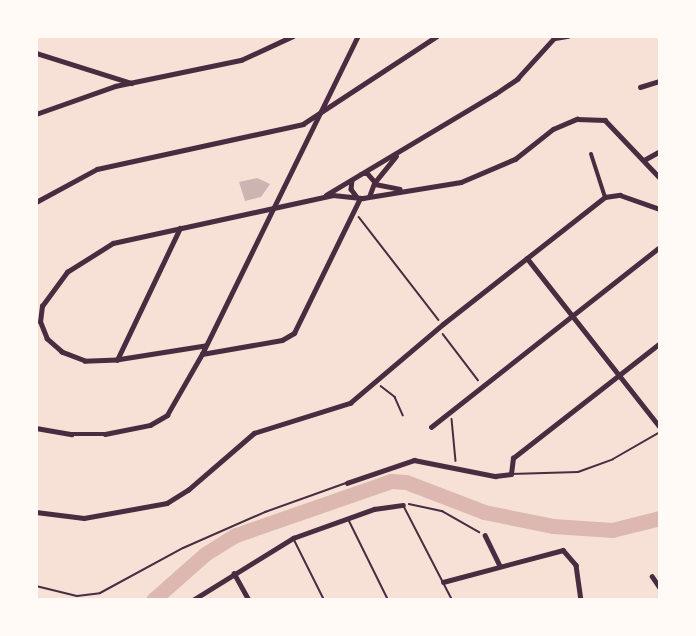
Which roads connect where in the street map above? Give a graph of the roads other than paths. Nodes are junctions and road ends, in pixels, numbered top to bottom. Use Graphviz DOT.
graph roads {
  1 [pos="293,36"];
  2 [pos="358,36"];
  3 [pos="437,36"];
  4 [pos="568,36"];
  5 [pos="555,37"];
  6 [pos="36,53"];
  7 [pos="660,81"];
  8 [pos="134,83"];
  9 [pos="640,87"];
  10 [pos="36,114"];
  11 [pos="319,114"];
  12 [pos="660,151"];
  13 [pos="400,152"];
  14 [pos="591,154"];
  15 [pos="644,160"];
  16 [pos="356,176"];
  17 [pos="660,178"];
  18 [pos="375,183"];
  19 [pos="403,189"];
  20 [pos="370,196"];
  21 [pos="358,197"];
  22 [pos="322,198"];
  23 [pos="605,198"];
  24 [pos="36,202"];
  25 [pos="660,209"];
  26 [pos="272,211"];
  27 [pos="180,228"];
  28 [pos="660,247"];
  29 [pos="527,258"];
  30 [pos="573,316"];
  31 [pos="660,343"];
  32 [pos="206,346"];
  33 [pos="202,354"];
  34 [pos="117,360"];
  35 [pos="620,375"];
  36 [pos="431,427"];
  37 [pos="660,427"];
  38 [pos="36,428"];
  39 [pos="660,432"];
  40 [pos="512,474"];
  41 [pos="346,483"];
  42 [pos="403,505"];
  43 [pos="36,512"];
  44 [pos="347,517"];
  45 [pos="485,535"];
  46 [pos="293,538"];
  47 [pos="500,566"];
  48 [pos="234,573"];
  49 [pos="652,576"];
  50 [pos="443,582"];
  51 [pos="36,586"];
  52 [pos="660,588"];
  53 [pos="202,594"];
  54 [pos="193,600"];
  55 [pos="209,600"];
  56 [pos="249,600"];
  57 [pos="324,600"];
  58 [pos="388,600"];
  59 [pos="452,600"];
  60 [pos="581,600"];
  1 -- 8 [label="street"];
  2 -- 11 [label="street"];
  3 -- 11 [label="street"];
  4 -- 5 [label="street"];
  5 -- 13 [label="street"];
  6 -- 8 [label="street"];
  7 -- 9 [label="street"];
  8 -- 10 [label="street"];
  11 -- 24 [label="street"];
  11 -- 26 [label="street"];
  12 -- 15 [label="street"];
  13 -- 16 [label="street"];
  13 -- 18 [label="street"];
  14 -- 23 [label="street"];
  15 -- 17 [label="street"];
  15 -- 19 [label="street"];
  16 -- 18 [label="street"];
  16 -- 21 [label="street"];
  16 -- 22 [label="street"];
  18 -- 19 [label="street"];
  18 -- 20 [label="street"];
  19 -- 20 [label="street"];
  20 -- 21 [label="street"];
  21 -- 22 [label="street"];
  21 -- 33 [label="street"];
  22 -- 26 [label="street"];
  23 -- 25 [label="street"];
  23 -- 29 [label="street"];
  26 -- 27 [label="street"];
  26 -- 32 [label="street"];
  27 -- 34 [label="street"];
  27 -- 34 [label="street"];
  28 -- 30 [label="street"];
  29 -- 30 [label="street"];
  29 -- 43 [label="street"];
  30 -- 35 [label="street"];
  30 -- 36 [label="street"];
  31 -- 35 [label="street"];
  32 -- 33 [label="street"];
  32 -- 34 [label="street"];
  33 -- 38 [label="street"];
  35 -- 37 [label="street"];
  35 -- 40 [label="street"];
  39 -- 40 [label="lane"];
  40 -- 41 [label="street"];
  41 -- 51 [label="lane"];
  42 -- 44 [label="street"];
  42 -- 50 [label="lane"];
  44 -- 46 [label="street"];
  44 -- 58 [label="lane"];
  45 -- 47 [label="street"];
  46 -- 48 [label="street"];
  46 -- 57 [label="lane"];
  47 -- 50 [label="street"];
  47 -- 60 [label="street"];
  48 -- 53 [label="street"];
  48 -- 56 [label="street"];
  49 -- 52 [label="street"];
  50 -- 59 [label="lane"];
  53 -- 54 [label="street"];
  53 -- 55 [label="street"];
}
